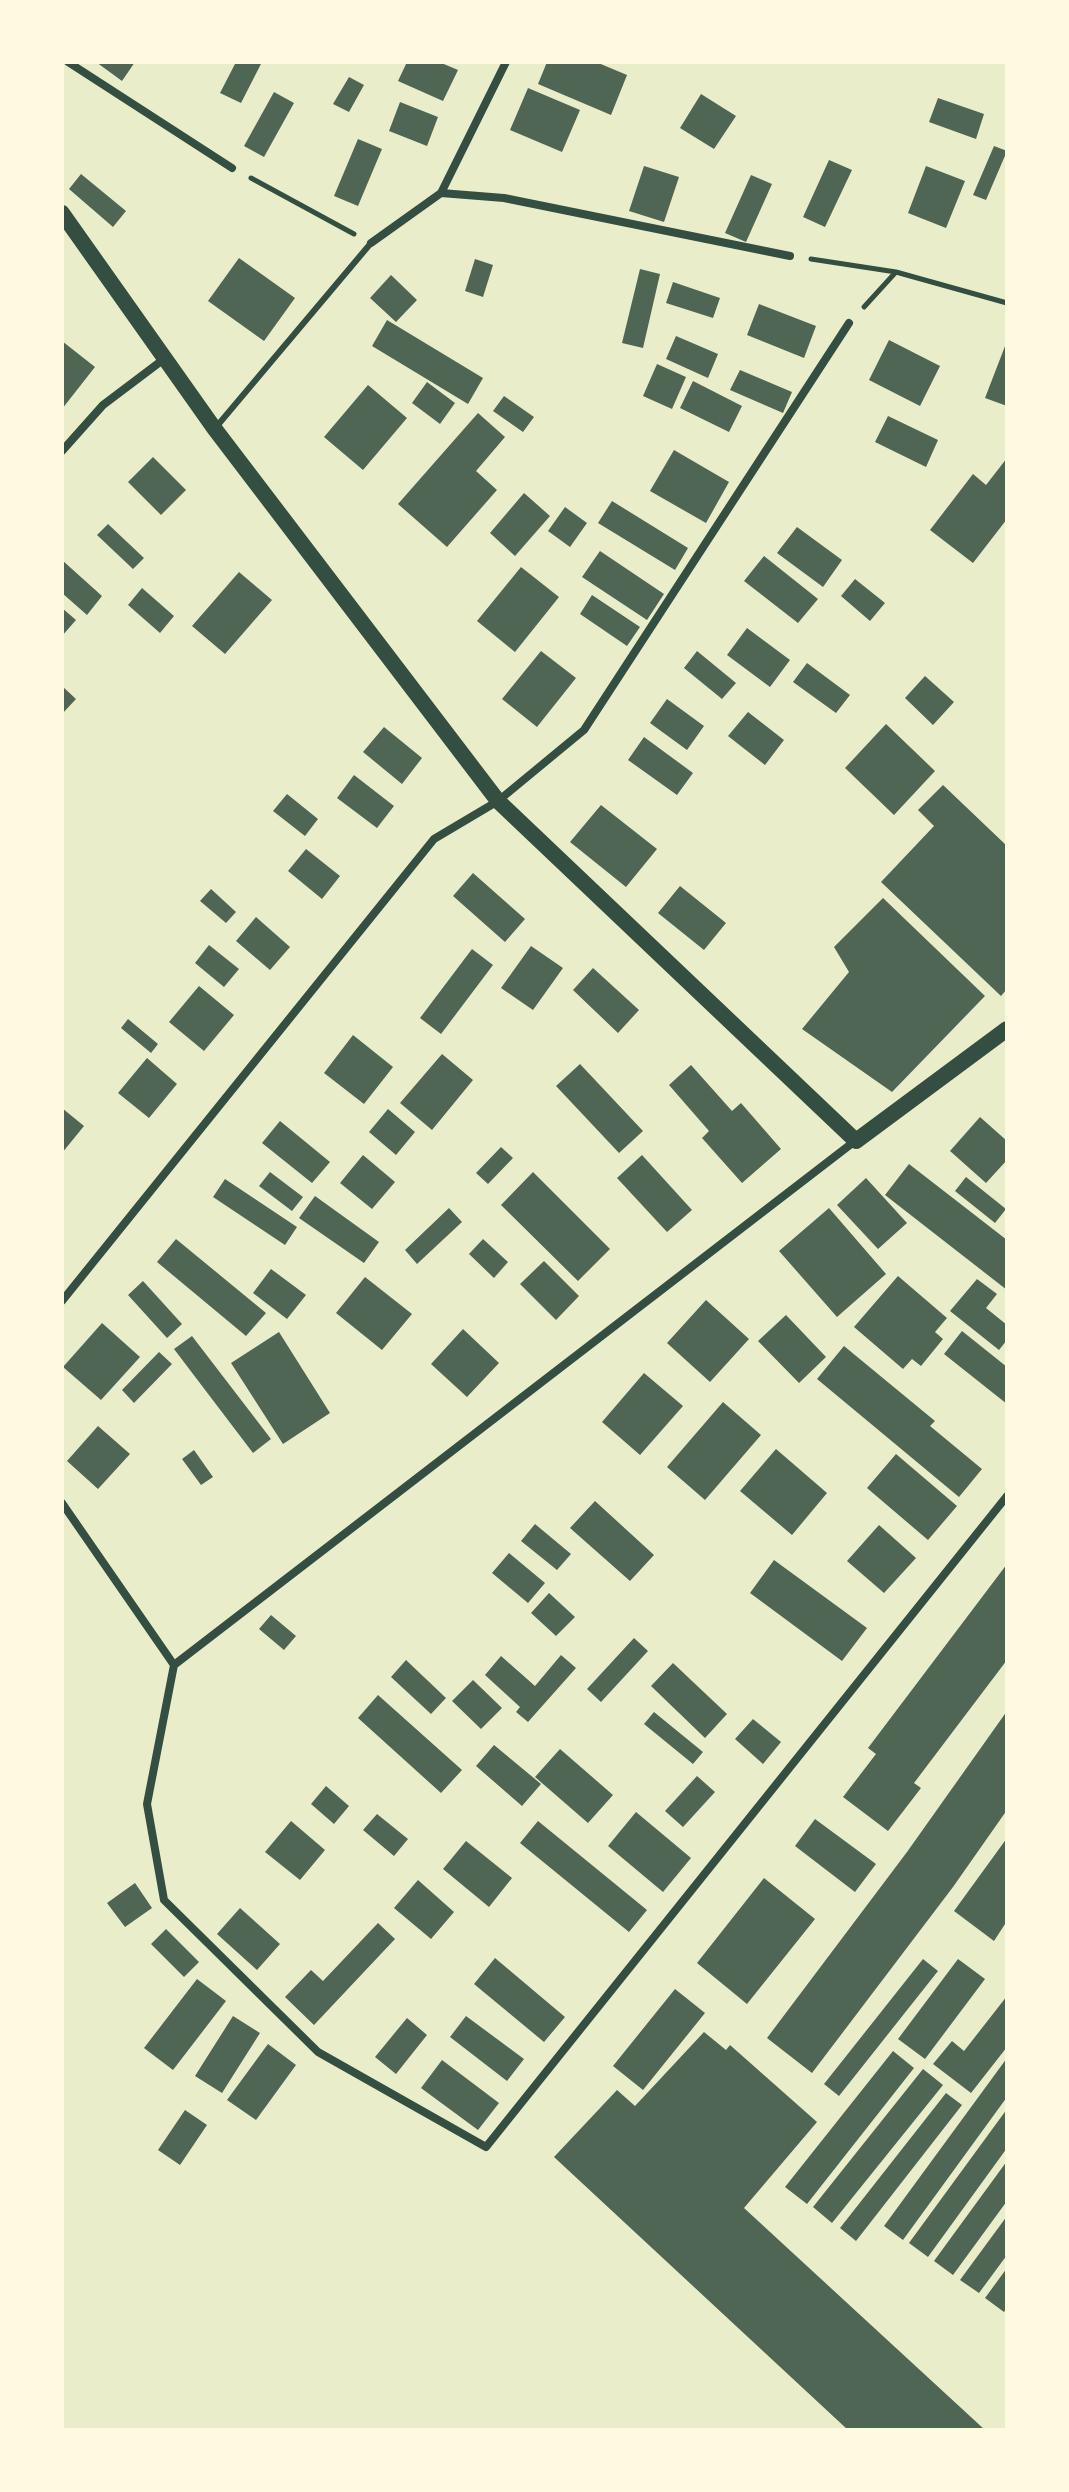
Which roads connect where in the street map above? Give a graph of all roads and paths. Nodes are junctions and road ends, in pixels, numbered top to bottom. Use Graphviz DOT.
graph roads {
  1 [pos="68,62"];
  2 [pos="506,62"];
  3 [pos="232,168"];
  4 [pos="441,193"];
  5 [pos="62,213"];
  6 [pos="371,243"];
  7 [pos="790,256"];
  8 [pos="896,272"];
  9 [pos="1007,303"];
  10 [pos="849,323"];
  11 [pos="164,359"];
  12 [pos="214,428"];
  13 [pos="62,451"];
  14 [pos="498,801"];
  15 [pos="1007,1029"];
  16 [pos="856,1141"];
  17 [pos="62,1301"];
  18 [pos="1007,1496"];
  19 [pos="62,1503"];
  20 [pos="174,1665"];
  1 -- 3 [label="street"];
  2 -- 4 [label="street"];
  3 -- 6 [label="path"];
  4 -- 6 [label="street"];
  4 -- 7 [label="street"];
  5 -- 11 [label="main road"];
  6 -- 12 [label="lane"];
  7 -- 8 [label="path"];
  8 -- 9 [label="path"];
  8 -- 10 [label="path"];
  10 -- 14 [label="street"];
  11 -- 12 [label="main road"];
  11 -- 13 [label="street"];
  12 -- 14 [label="main road"];
  14 -- 16 [label="main road"];
  14 -- 17 [label="street"];
  15 -- 16 [label="main road"];
  16 -- 20 [label="street"];
  18 -- 20 [label="street"];
  19 -- 20 [label="street"];
}
